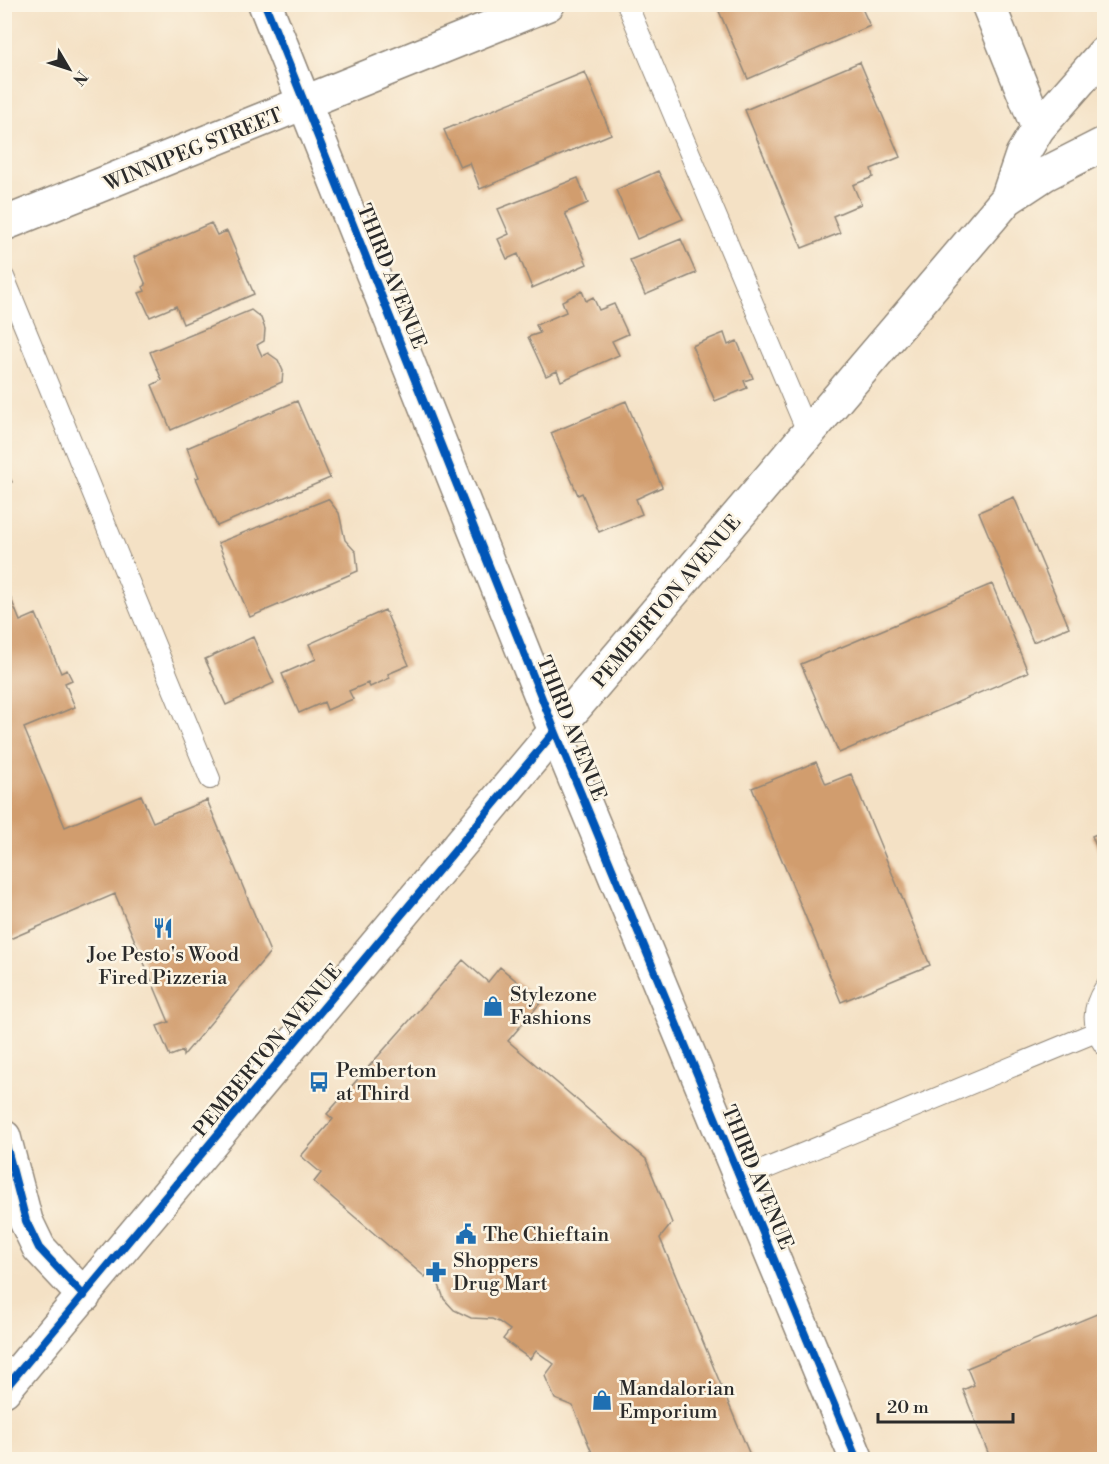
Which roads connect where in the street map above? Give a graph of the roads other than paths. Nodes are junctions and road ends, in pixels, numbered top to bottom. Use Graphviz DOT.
graph roads {
  1 [pos="265,4"];
  2 [pos="548,4"];
  3 [pos="627,4"];
  4 [pos="988,4"];
  5 [pos="1104,53"];
  6 [pos="306,104"];
  7 [pos="1038,128"];
  8 [pos="1104,144"];
  9 [pos="1007,199"];
  10 [pos="4,224"];
  11 [pos="4,276"];
  12 [pos="808,434"];
  13 [pos="555,731"];
  14 [pos="210,779"];
  15 [pos="1104,989"];
  16 [pos="1100,1039"];
  17 [pos="4,1137"];
  18 [pos="741,1179"];
  19 [pos="84,1296"];
  20 [pos="4,1390"];
  21 [pos="857,1460"];
  1 -- 6 [label="street, THIRD AVENUE"];
  2 -- 6 [label="street, WINNIPEG STREET"];
  3 -- 12 [label="lane"];
  4 -- 7 [label="street"];
  5 -- 7 [label="street, PEMBERTON AVENUE"];
  6 -- 10 [label="street, WINNIPEG STREET"];
  6 -- 13 [label="street, THIRD AVENUE"];
  7 -- 9 [label="street, PEMBERTON AVENUE"];
  8 -- 9 [label="street, PEMBERTON AVENUE"];
  9 -- 12 [label="street, PEMBERTON AVENUE"];
  11 -- 14 [label="lane"];
  12 -- 13 [label="street, PEMBERTON AVENUE"];
  13 -- 18 [label="street, THIRD AVENUE"];
  13 -- 19 [label="street, PEMBERTON AVENUE"];
  15 -- 16 [label="lane"];
  16 -- 18 [label="lane"];
  17 -- 19 [label="street"];
  18 -- 21 [label="street, THIRD AVENUE"];
  19 -- 20 [label="street, PEMBERTON AVENUE"];
}
